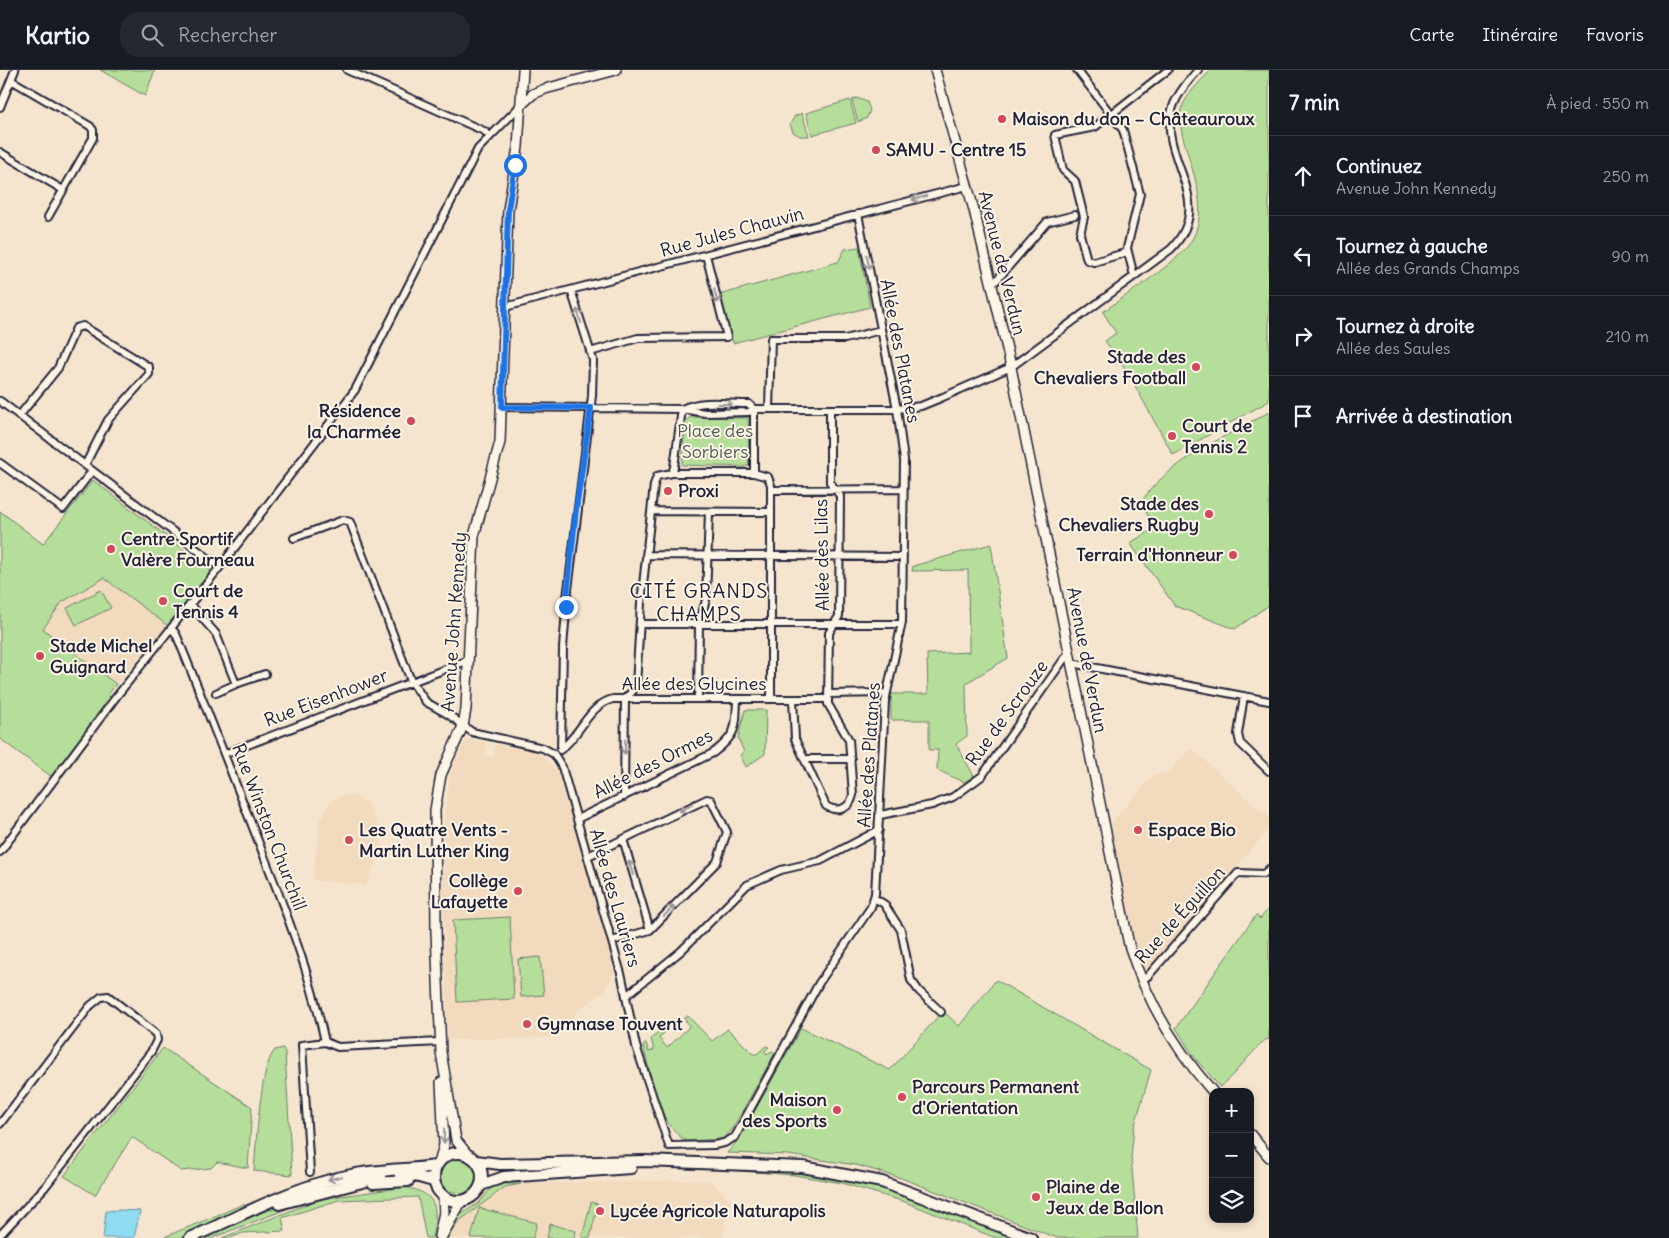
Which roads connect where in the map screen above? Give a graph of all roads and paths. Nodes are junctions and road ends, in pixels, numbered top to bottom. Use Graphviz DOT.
graph roads {
  1 [pos="15,70"];
  2 [pos="346,70"];
  3 [pos="616,70"];
  4 [pos="935,70"];
  5 [pos="1077,70"];
  6 [pos="1168,70"];
  7 [pos="1186,70"];
  8 [pos="523,71"];
  9 [pos="1196,72"];
  10 [pos="11,80"];
  11 [pos="545,89"];
  12 [pos="520,106"];
  13 [pos="0,107"];
  14 [pos="1110,114"];
  15 [pos="489,135"];
  16 [pos="0,152"];
  17 [pos="966,186"];
  18 [pos="63,190"];
  19 [pos="858,214"];
  20 [pos="1075,215"];
  21 [pos="48,217"];
  22 [pos="1128,252"];
  23 [pos="706,255"];
  24 [pos="1134,276"];
  25 [pos="991,283"];
  26 [pos="571,290"];
  27 [pos="505,307"];
  28 [pos="881,330"];
  29 [pos="590,352"];
  30 [pos="1010,367"];
  31 [pos="0,401"];
  32 [pos="502,407"];
  33 [pos="591,408"];
  34 [pos="682,409"];
  35 [pos="754,409"];
  36 [pos="769,409"];
  37 [pos="830,409"];
  38 [pos="897,409"];
  39 [pos="19,416"];
  40 [pos="0,463"];
  41 [pos="85,465"];
  42 [pos="92,471"];
  43 [pos="672,473"];
  44 [pos="754,473"];
  45 [pos="903,489"];
  46 [pos="771,490"];
  47 [pos="836,490"];
  48 [pos="652,511"];
  49 [pos="708,512"];
  50 [pos="771,512"];
  51 [pos="294,538"];
  52 [pos="646,555"];
  53 [pos="707,555"];
  54 [pos="771,556"];
  55 [pos="839,556"];
  56 [pos="903,557"];
  57 [pos="220,567"];
  58 [pos="190,604"];
  59 [pos="640,624"];
  60 [pos="699,624"];
  61 [pos="771,624"];
  62 [pos="901,624"];
  63 [pos="832,625"];
  64 [pos="171,628"];
  65 [pos="1069,652"];
  66 [pos="469,660"];
  67 [pos="1071,663"];
  68 [pos="265,674"];
  69 [pos="411,681"];
  70 [pos="236,684"];
  71 [pos="216,692"];
  72 [pos="886,693"];
  73 [pos="1244,696"];
  74 [pos="828,697"];
  75 [pos="625,698"];
  76 [pos="698,698"];
  77 [pos="737,699"];
  78 [pos="771,699"];
  79 [pos="793,699"];
  80 [pos="1269,701"];
  81 [pos="463,726"];
  82 [pos="561,749"];
  83 [pos="224,754"];
  84 [pos="554,754"];
  85 [pos="804,759"];
  86 [pos="851,759"];
  87 [pos="1269,771"];
  88 [pos="624,797"];
  89 [pos="880,815"];
  90 [pos="577,820"];
  91 [pos="879,830"];
  92 [pos="623,839"];
  93 [pos="0,852"];
  94 [pos="588,856"];
  95 [pos="1269,869"];
  96 [pos="874,898"];
  97 [pos="650,930"];
  98 [pos="612,941"];
  99 [pos="1142,980"];
  100 [pos="626,996"];
  101 [pos="941,1012"];
  102 [pos="326,1042"];
  103 [pos="440,1042"];
  104 [pos="441,1052"];
  105 [pos="1210,1088"];
  106 [pos="0,1124"];
  107 [pos="1251,1133"];
  108 [pos="1251,1133"];
  109 [pos="669,1146"];
  110 [pos="1269,1149"];
  111 [pos="1269,1158"];
  112 [pos="475,1162"];
  113 [pos="438,1163"];
  114 [pos="674,1163"];
  115 [pos="310,1172"];
  116 [pos="434,1184"];
  117 [pos="481,1185"];
  118 [pos="443,1197"];
  119 [pos="461,1202"];
  120 [pos="233,1219"];
  121 [pos="0,1235"];
  122 [pos="190,1238"];
  123 [pos="440,1238"];
  124 [pos="1031,1238"];
  1 -- 10 [label="street"];
  2 -- 15 [label="street"];
  3 -- 11 [label="main road"];
  4 -- 17 [label="main road, Avenue de Verdun"];
  5 -- 14 [label="street"];
  6 -- 14 [label="street"];
  7 -- 9 [label="street"];
  8 -- 11 [label="main road, Avenue John Kennedy"];
  8 -- 12 [label="main road, Avenue John Kennedy"];
  9 -- 24 [label="street"];
  10 -- 13 [label="street"];
  10 -- 18 [label="street"];
  11 -- 12 [label="main road"];
  12 -- 15 [label="street"];
  12 -- 27 [label="main road, Avenue John Kennedy"];
  14 -- 22 [label="street"];
  14 -- 22 [label="street"];
  15 -- 57 [label="street"];
  16 -- 18 [label="street"];
  17 -- 19 [label="street, Rue Jules Chauvin, one-way"];
  17 -- 25 [label="main road, Avenue de Verdun"];
  18 -- 21 [label="street"];
  19 -- 23 [label="street, Rue Jules Chauvin"];
  19 -- 28 [label="street, Allée des Platanes, one-way"];
  20 -- 25 [label="street"];
  22 -- 24 [label="street"];
  23 -- 26 [label="street, Rue Jules Chauvin"];
  23 -- 29 [label="street, one-way"];
  24 -- 30 [label="street"];
  25 -- 30 [label="main road, Avenue de Verdun"];
  26 -- 27 [label="street, Rue Jules Chauvin"];
  29 -- 26 [label="street, one-way"];
  27 -- 32 [label="main road, Avenue John Kennedy"];
  28 -- 36 [label="street"];
  28 -- 38 [label="street, Allée des Platanes"];
  29 -- 33 [label="street"];
  30 -- 38 [label="street"];
  30 -- 65 [label="main road, Avenue de Verdun"];
  31 -- 39 [label="street"];
  32 -- 33 [label="street"];
  32 -- 66 [label="main road, Avenue John Kennedy"];
  33 -- 34 [label="street"];
  33 -- 82 [label="street"];
  34 -- 35 [label="street"];
  34 -- 43 [label="street"];
  35 -- 36 [label="street"];
  35 -- 44 [label="street"];
  36 -- 37 [label="street"];
  37 -- 38 [label="street"];
  37 -- 47 [label="street, Allée des Lilas"];
  38 -- 45 [label="street, Allée des Platanes"];
  39 -- 41 [label="street"];
  39 -- 41 [label="street"];
  40 -- 42 [label="street"];
  41 -- 42 [label="street"];
  42 -- 57 [label="street"];
  43 -- 44 [label="street"];
  43 -- 48 [label="street"];
  44 -- 46 [label="street"];
  45 -- 47 [label="street"];
  45 -- 56 [label="street, Allée des Platanes"];
  46 -- 47 [label="street"];
  46 -- 50 [label="street"];
  47 -- 55 [label="street, Allée des Lilas"];
  48 -- 49 [label="street"];
  48 -- 52 [label="street"];
  49 -- 50 [label="street"];
  49 -- 53 [label="street"];
  50 -- 54 [label="street"];
  51 -- 69 [label="street"];
  52 -- 53 [label="street"];
  52 -- 59 [label="street"];
  53 -- 54 [label="street"];
  53 -- 60 [label="street"];
  54 -- 55 [label="street"];
  54 -- 61 [label="street"];
  55 -- 56 [label="street"];
  55 -- 63 [label="street, Allée des Lilas"];
  56 -- 62 [label="street, Allée des Platanes"];
  57 -- 58 [label="street"];
  58 -- 64 [label="street"];
  58 -- 70 [label="street"];
  59 -- 60 [label="street"];
  59 -- 75 [label="street"];
  60 -- 61 [label="street"];
  60 -- 76 [label="street"];
  61 -- 63 [label="street"];
  61 -- 78 [label="street"];
  62 -- 63 [label="street"];
  62 -- 72 [label="street, Allée des Platanes"];
  63 -- 74 [label="street, Allée des Lilas"];
  64 -- 83 [label="street, Rue Winston Churchill"];
  64 -- 93 [label="street"];
  65 -- 67 [label="main road, Avenue de Verdun"];
  65 -- 89 [label="street, Rue de Scrouze"];
  66 -- 69 [label="street, Rue Eisenhower"];
  66 -- 81 [label="main road, Avenue John Kennedy"];
  67 -- 73 [label="street"];
  67 -- 99 [label="main road, Avenue de Verdun"];
  68 -- 70 [label="street"];
  69 -- 81 [label="street, Rue Eisenhower"];
  69 -- 83 [label="street, Rue Eisenhower"];
  70 -- 71 [label="street"];
  72 -- 74 [label="street, Allée des Glycines"];
  72 -- 89 [label="street, Allée des Platanes"];
  73 -- 80 [label="street"];
  73 -- 87 [label="street"];
  74 -- 79 [label="street, Allée des Glycines"];
  74 -- 86 [label="street"];
  75 -- 76 [label="street, Allée des Glycines"];
  75 -- 82 [label="street, Allée des Glycines"];
  75 -- 88 [label="street, one-way"];
  76 -- 77 [label="street, Allée des Glycines"];
  77 -- 78 [label="street, Allée des Glycines"];
  77 -- 88 [label="street, Allée des Ormes"];
  78 -- 79 [label="street, Allée des Glycines"];
  79 -- 85 [label="street"];
  81 -- 84 [label="street"];
  81 -- 103 [label="main road, Avenue John Kennedy"];
  82 -- 84 [label="street, Allée des Glycines"];
  83 -- 102 [label="street, Rue Winston Churchill"];
  84 -- 90 [label="street, Allée des Lauriers"];
  85 -- 86 [label="street"];
  85 -- 86 [label="street"];
  88 -- 90 [label="street, Allée des Ormes"];
  89 -- 91 [label="street, Allée des Platanes"];
  90 -- 94 [label="street, Allée des Lauriers"];
  91 -- 96 [label="street, Allée des Platanes"];
  91 -- 100 [label="street"];
  92 -- 94 [label="street"];
  97 -- 92 [label="street, one-way"];
  97 -- 92 [label="street, one-way"];
  94 -- 98 [label="street, Allée des Lauriers"];
  95 -- 99 [label="street, Rue de Éguillon"];
  96 -- 101 [label="street"];
  96 -- 109 [label="street, Allée des Platanes"];
  97 -- 98 [label="street"];
  98 -- 100 [label="street, Allée des Lauriers"];
  99 -- 105 [label="main road, Avenue de Verdun"];
  100 -- 109 [label="street, Allée des Lauriers"];
  102 -- 103 [label="street"];
  102 -- 115 [label="street"];
  103 -- 104 [label="main road, Avenue John Kennedy"];
  104 -- 112 [label="main road, Avenue John Kennedy"];
  104 -- 113 [label="main road, Avenue John Kennedy, one-way"];
  106 -- 121 [label="street"];
  107 -- 110 [label="main road"];
  108 -- 111 [label="main road"];
  112 -- 113 [label="main road"];
  112 -- 114 [label="main road"];
  112 -- 117 [label="main road"];
  113 -- 116 [label="main road"];
  113 -- 120 [label="main road, one-way"];
  114 -- 117 [label="main road"];
  114 -- 124 [label="main road"];
  116 -- 118 [label="main road"];
  116 -- 120 [label="main road"];
  117 -- 119 [label="main road"];
  118 -- 119 [label="main road"];
  118 -- 123 [label="main road"];
  119 -- 123 [label="main road"];
  120 -- 122 [label="main road"];
}
